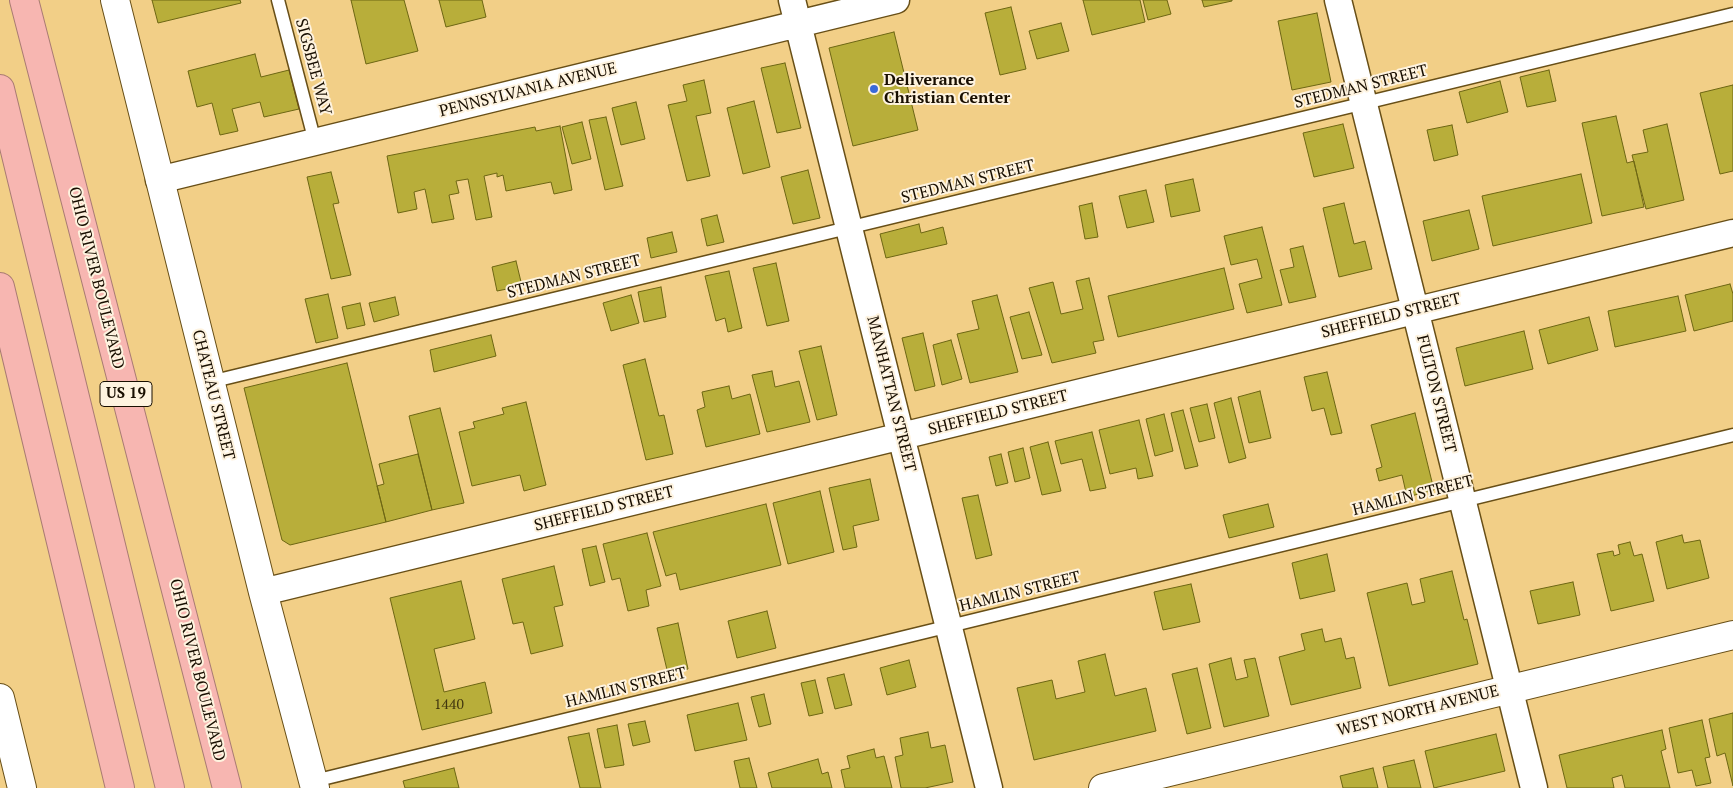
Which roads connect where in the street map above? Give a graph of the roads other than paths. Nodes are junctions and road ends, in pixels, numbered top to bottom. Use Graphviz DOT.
graph roads {
  1 [pos="24,0"];
  2 [pos="115,0"];
  3 [pos="278,0"];
  4 [pos="896,0"];
  5 [pos="1338,0"];
  6 [pos="796,12"];
  7 [pos="1733,14"];
  8 [pos="0,89"];
  9 [pos="1364,103"];
  10 [pos="315,142"];
  11 [pos="160,180"];
  12 [pos="849,228"];
  13 [pos="1733,233"];
  14 [pos="0,287"];
  15 [pos="1415,310"];
  16 [pos="210,382"];
  17 [pos="1733,435"];
  18 [pos="901,436"];
  19 [pos="1463,501"];
  20 [pos="263,592"];
  21 [pos="949,626"];
  22 [pos="1733,635"];
  23 [pos="1510,689"];
  24 [pos="0,698"];
  25 [pos="315,784"];
  26 [pos="22,788"];
  27 [pos="120,788"];
  28 [pos="170,788"];
  29 [pos="227,788"];
  30 [pos="989,788"];
  31 [pos="1104,788"];
  32 [pos="1534,788"];
  1 -- 29 [label="highway, OHIO RIVER BOULEVARD / US 19"];
  2 -- 11 [label="main road, CHATEAU STREET"];
  3 -- 10 [label="lane, SIGSBEE WAY"];
  4 -- 6 [label="street, PENNSYLVANIA AVENUE"];
  5 -- 9 [label="street, FULTON STREET"];
  6 -- 10 [label="street, PENNSYLVANIA AVENUE"];
  6 -- 12 [label="street, MANHATTAN STREET"];
  7 -- 9 [label="lane, STEDMAN STREET"];
  8 -- 28 [label="highway"];
  9 -- 12 [label="lane, STEDMAN STREET"];
  9 -- 15 [label="street, FULTON STREET"];
  10 -- 11 [label="street, PENNSYLVANIA AVENUE"];
  11 -- 16 [label="main road, CHATEAU STREET"];
  12 -- 16 [label="lane, STEDMAN STREET"];
  12 -- 18 [label="street, MANHATTAN STREET"];
  13 -- 15 [label="street, SHEFFIELD STREET"];
  14 -- 27 [label="highway"];
  15 -- 18 [label="street, SHEFFIELD STREET"];
  15 -- 19 [label="street, FULTON STREET"];
  16 -- 20 [label="main road, CHATEAU STREET"];
  17 -- 19 [label="lane, HAMLIN STREET"];
  18 -- 20 [label="street, SHEFFIELD STREET"];
  18 -- 21 [label="street, MANHATTAN STREET"];
  19 -- 21 [label="lane, HAMLIN STREET"];
  19 -- 23 [label="street, FULTON STREET"];
  20 -- 25 [label="main road, CHATEAU STREET"];
  21 -- 25 [label="lane, HAMLIN STREET"];
  21 -- 30 [label="street, MANHATTAN STREET"];
  22 -- 23 [label="main road, WEST NORTH AVENUE"];
  23 -- 31 [label="main road, WEST NORTH AVENUE"];
  23 -- 32 [label="street, FULTON STREET"];
  24 -- 26 [label="main road"];
}
